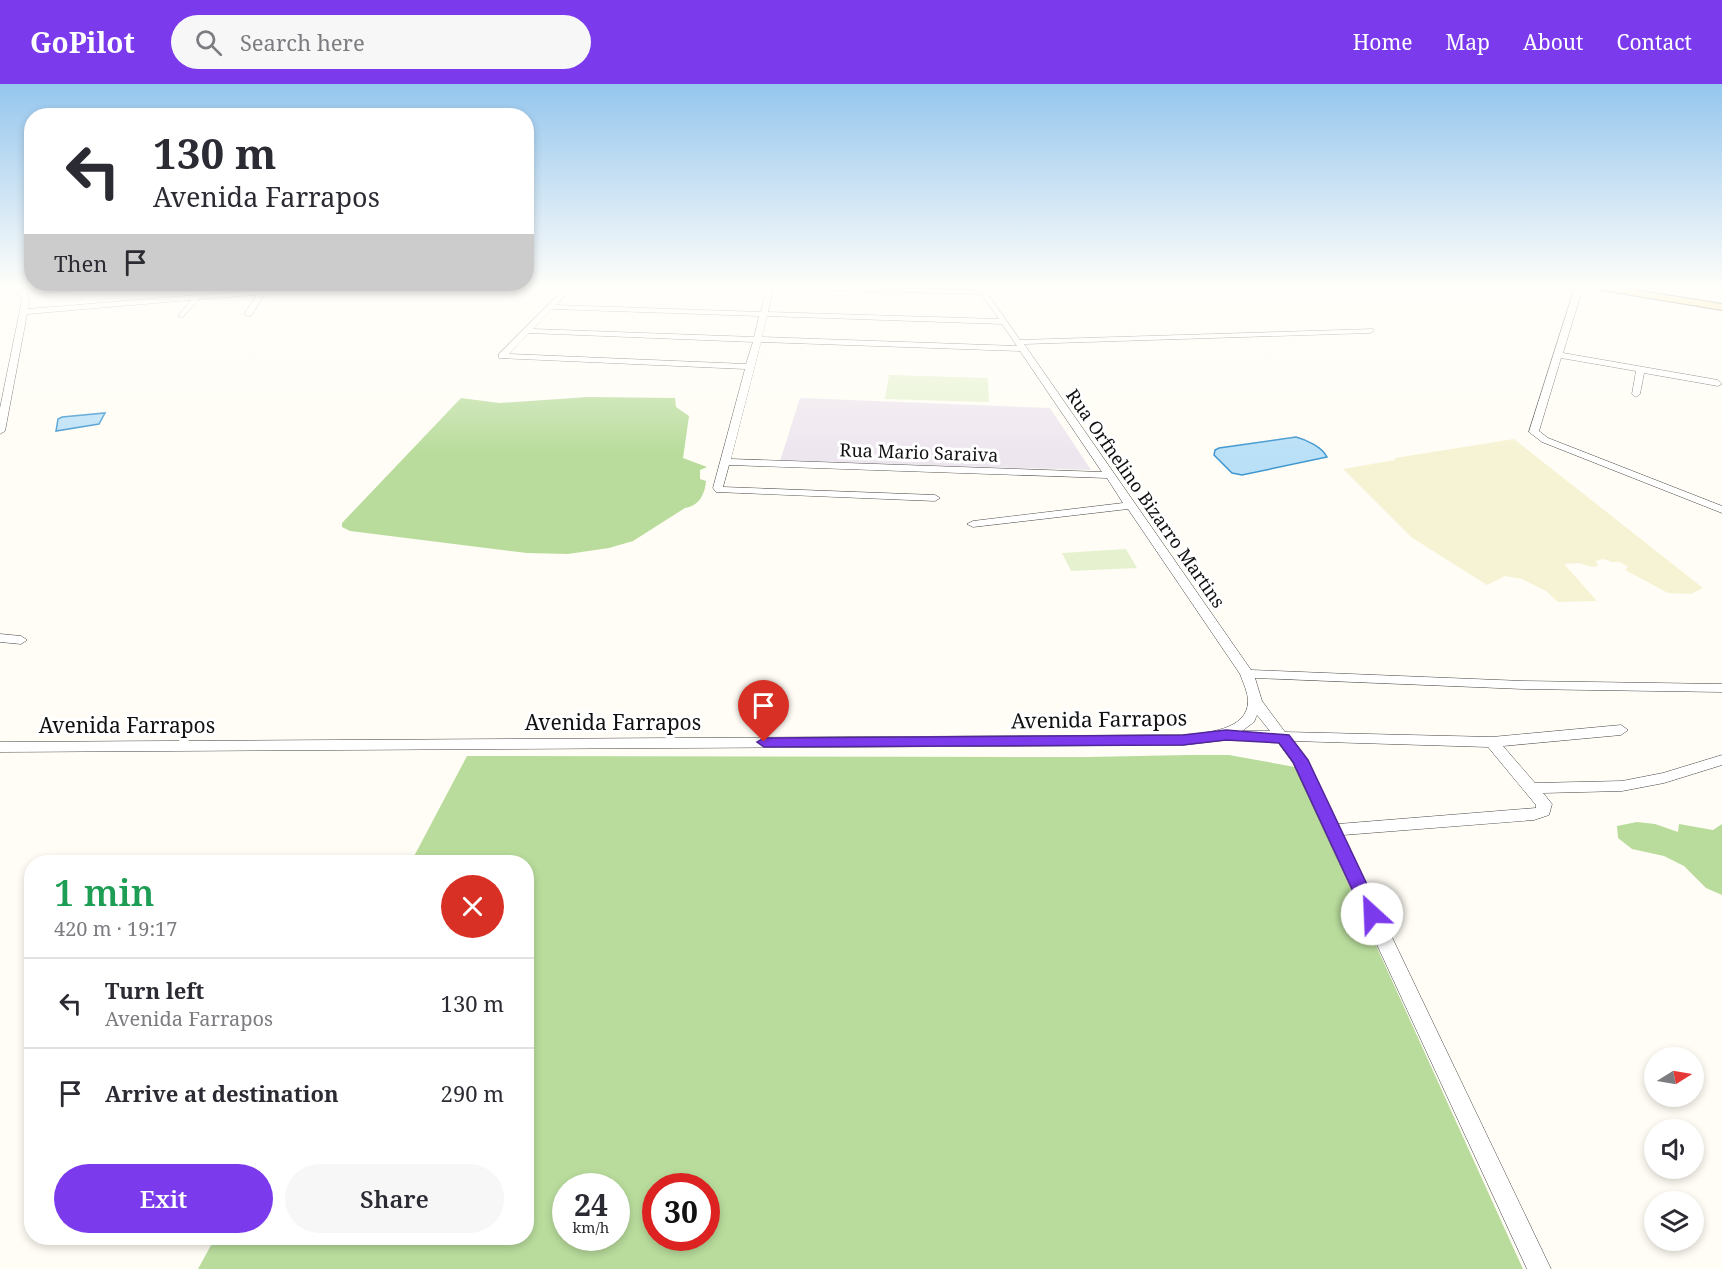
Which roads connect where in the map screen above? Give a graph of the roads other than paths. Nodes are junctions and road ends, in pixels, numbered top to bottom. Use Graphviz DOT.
graph roads {
  1 [pos="17,342"];
  2 [pos="515,342"];
  3 [pos="756,342"];
  4 [pos="902,342"];
  5 [pos="1019,342"];
  6 [pos="1088,342"];
  7 [pos="1561,342"];
  8 [pos="1021,345"];
  9 [pos="1557,355"];
  10 [pos="750,367"];
  11 [pos="1640,370"];
  12 [pos="1718,383"];
  13 [pos="1636,394"];
  14 [pos="0,431"];
  15 [pos="726,462"];
  16 [pos="1110,475"];
  17 [pos="935,498"];
  18 [pos="1131,505"];
  19 [pos="1722,510"];
  20 [pos="973,524"];
  21 [pos="0,638"];
  22 [pos="21,640"];
  23 [pos="1247,674"];
  24 [pos="1722,688"];
  25 [pos="1255,702"];
  26 [pos="1621,730"];
  27 [pos="1226,735"];
  28 [pos="1283,738"];
  29 [pos="1492,742"];
  30 [pos="0,747"];
  31 [pos="1722,760"];
  32 [pos="1532,788"];
  33 [pos="1333,830"];
  34 [pos="1539,1269"];
  1 -- 14 [label="street"];
  2 -- 10 [label="street"];
  3 -- 10 [label="street"];
  4 -- 8 [label="street"];
  5 -- 8 [label="street, Rua Orfnelino Bizarro Martins"];
  6 -- 8 [label="street"];
  7 -- 9 [label="street"];
  8 -- 16 [label="street, Rua Orfnelino Bizarro Martins"];
  9 -- 11 [label="street"];
  9 -- 19 [label="street"];
  10 -- 15 [label="street"];
  11 -- 12 [label="street"];
  11 -- 13 [label="street"];
  15 -- 16 [label="street, Rua Mario Saraiva"];
  15 -- 17 [label="street"];
  16 -- 18 [label="street, Rua Orfnelino Bizarro Martins"];
  18 -- 20 [label="street"];
  18 -- 23 [label="street, Rua Orfnelino Bizarro Martins"];
  21 -- 22 [label="street"];
  23 -- 24 [label="street"];
  23 -- 25 [label="street, Rua Orfnelino Bizarro Martins"];
  25 -- 27 [label="street"];
  25 -- 28 [label="street"];
  26 -- 29 [label="street, Avenida Farrapos"];
  27 -- 28 [label="street, Avenida Farrapos"];
  27 -- 30 [label="street, Avenida Farrapos"];
  28 -- 29 [label="street, Avenida Farrapos"];
  28 -- 33 [label="street"];
  29 -- 32 [label="street"];
  31 -- 32 [label="street"];
  32 -- 33 [label="street"];
  33 -- 34 [label="street"];
}
